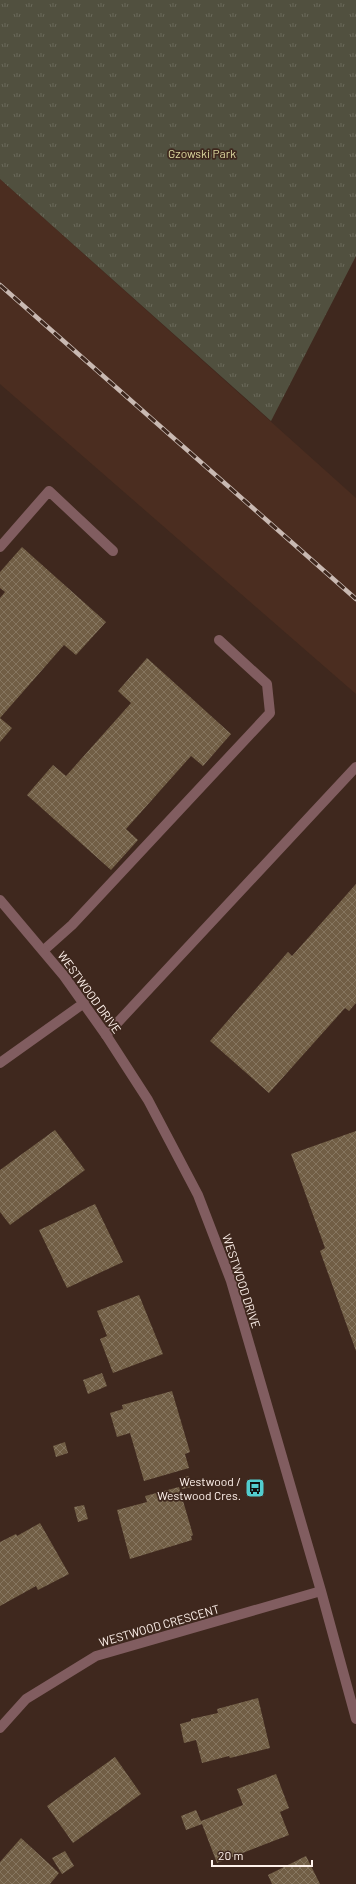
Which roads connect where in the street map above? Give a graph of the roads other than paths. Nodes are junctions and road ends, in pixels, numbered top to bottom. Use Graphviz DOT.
graph roads {
  1 [pos="0,547"];
  2 [pos="113,551"];
  3 [pos="219,640"];
  4 [pos="356,767"];
  5 [pos="0,900"];
  6 [pos="44,950"];
  7 [pos="84,1003"];
  8 [pos="106,1035"];
  9 [pos="0,1063"];
  10 [pos="321,1591"];
  11 [pos="356,1719"];
  12 [pos="0,1728"];
  1 -- 2 [label="street"];
  3 -- 6 [label="street"];
  4 -- 8 [label="street"];
  5 -- 6 [label="street, WESTWOOD DRIVE"];
  6 -- 7 [label="street, WESTWOOD DRIVE"];
  7 -- 8 [label="street, WESTWOOD DRIVE"];
  7 -- 9 [label="street"];
  8 -- 10 [label="street, WESTWOOD DRIVE"];
  10 -- 11 [label="street, WESTWOOD DRIVE"];
  10 -- 12 [label="street, WESTWOOD CRESCENT"];
}
